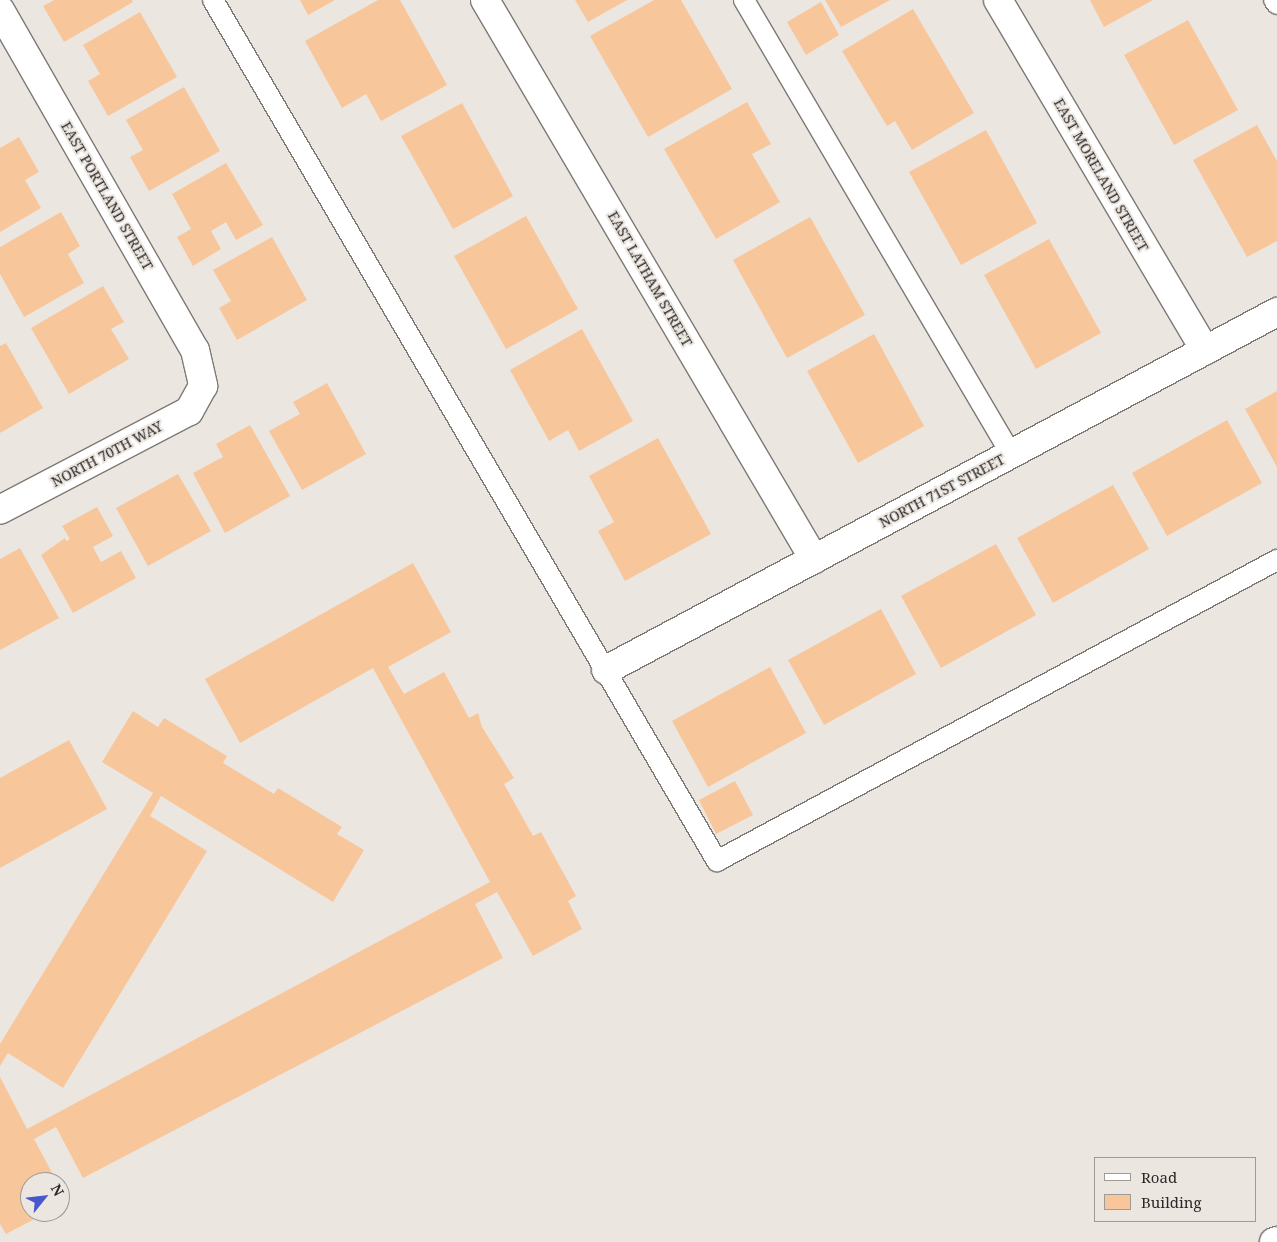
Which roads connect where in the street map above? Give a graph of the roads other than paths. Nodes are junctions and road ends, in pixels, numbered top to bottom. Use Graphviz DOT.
graph roads {
  1 [pos="213,0"];
  2 [pos="485,0"];
  3 [pos="744,0"];
  4 [pos="998,0"];
  5 [pos="1274,0"];
  6 [pos="1277,4"];
  7 [pos="0,10"];
  8 [pos="1277,312"];
  9 [pos="1204,350"];
  10 [pos="203,386"];
  11 [pos="1011,454"];
  12 [pos="0,510"];
  13 [pos="814,559"];
  14 [pos="1277,560"];
  15 [pos="606,670"];
  1 -- 15 [label="lane"];
  2 -- 13 [label="street, EAST LATHAM STREET"];
  3 -- 11 [label="lane"];
  4 -- 9 [label="street, EAST MORELAND STREET"];
  5 -- 6 [label="lane"];
  7 -- 10 [label="street, EAST PORTLAND STREET"];
  8 -- 9 [label="street, NORTH 71ST STREET"];
  9 -- 11 [label="street, NORTH 71ST STREET"];
  10 -- 12 [label="street, NORTH 70TH WAY"];
  11 -- 13 [label="street, NORTH 71ST STREET"];
  13 -- 15 [label="street, NORTH 71ST STREET"];
  14 -- 15 [label="lane"];
}
